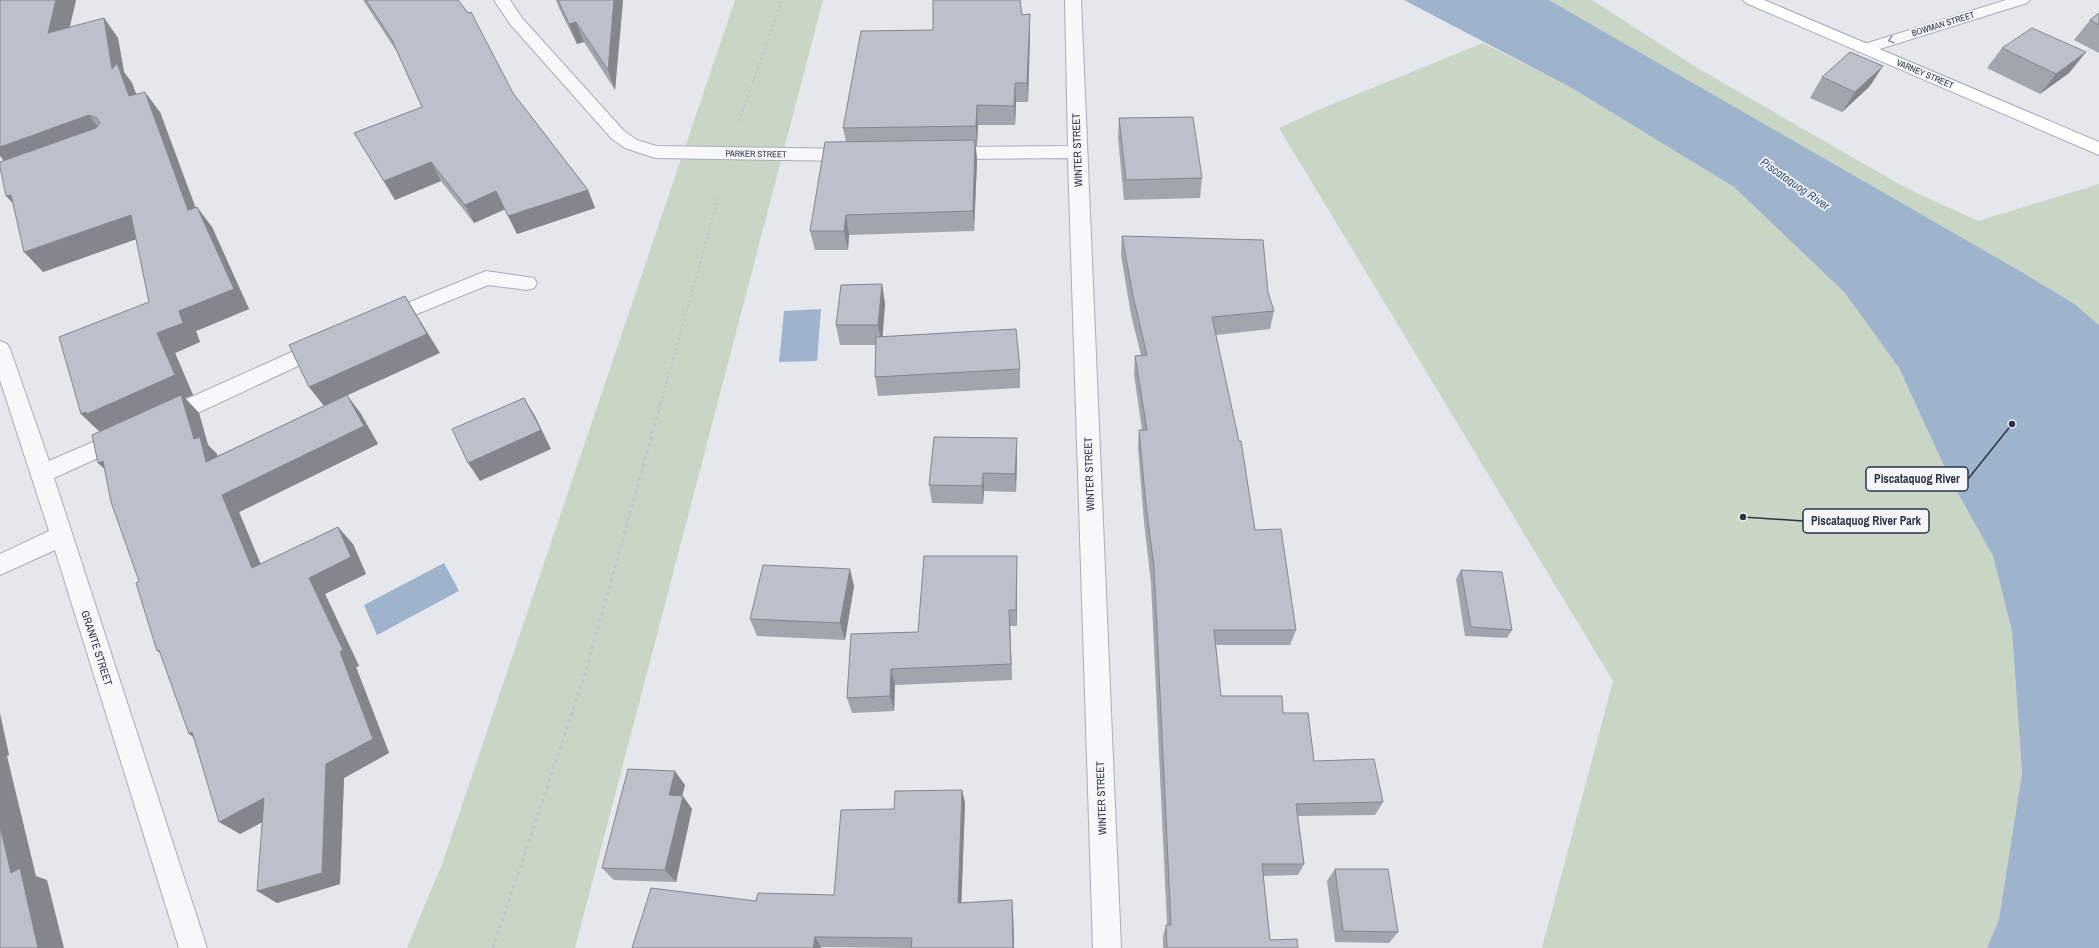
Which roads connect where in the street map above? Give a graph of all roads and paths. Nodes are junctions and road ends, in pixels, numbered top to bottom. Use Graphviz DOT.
graph roads {
  1 [pos="502,0"];
  2 [pos="782,0"];
  3 [pos="1073,0"];
  4 [pos="1750,0"];
  5 [pos="2022,0"];
  6 [pos="1864,49"];
  7 [pos="739,122"];
  8 [pos="2099,149"];
  9 [pos="1077,152"];
  10 [pos="865,154"];
  11 [pos="928,154"];
  12 [pos="719,195"];
  13 [pos="527,283"];
  14 [pos="368,327"];
  15 [pos="339,339"];
  16 [pos="0,349"];
  17 [pos="42,474"];
  18 [pos="61,536"];
  19 [pos="0,565"];
  20 [pos="193,948"];
  21 [pos="493,948"];
  22 [pos="1107,948"];
  1 -- 10 [label="street, PARKER STREET"];
  2 -- 7 [label="path"];
  3 -- 9 [label="street, WINTER STREET"];
  4 -- 6 [label="main road, VARNEY STREET"];
  5 -- 6 [label="street, BOWMAN STREET, one-way"];
  6 -- 8 [label="main road, VARNEY STREET"];
  9 -- 11 [label="street"];
  9 -- 22 [label="street, WINTER STREET"];
  12 -- 21 [label="path"];
  13 -- 14 [label="street"];
  15 -- 17 [label="street"];
  16 -- 17 [label="street, GRANITE STREET"];
  17 -- 18 [label="street, GRANITE STREET"];
  18 -- 19 [label="street"];
  18 -- 20 [label="street, GRANITE STREET"];
}
